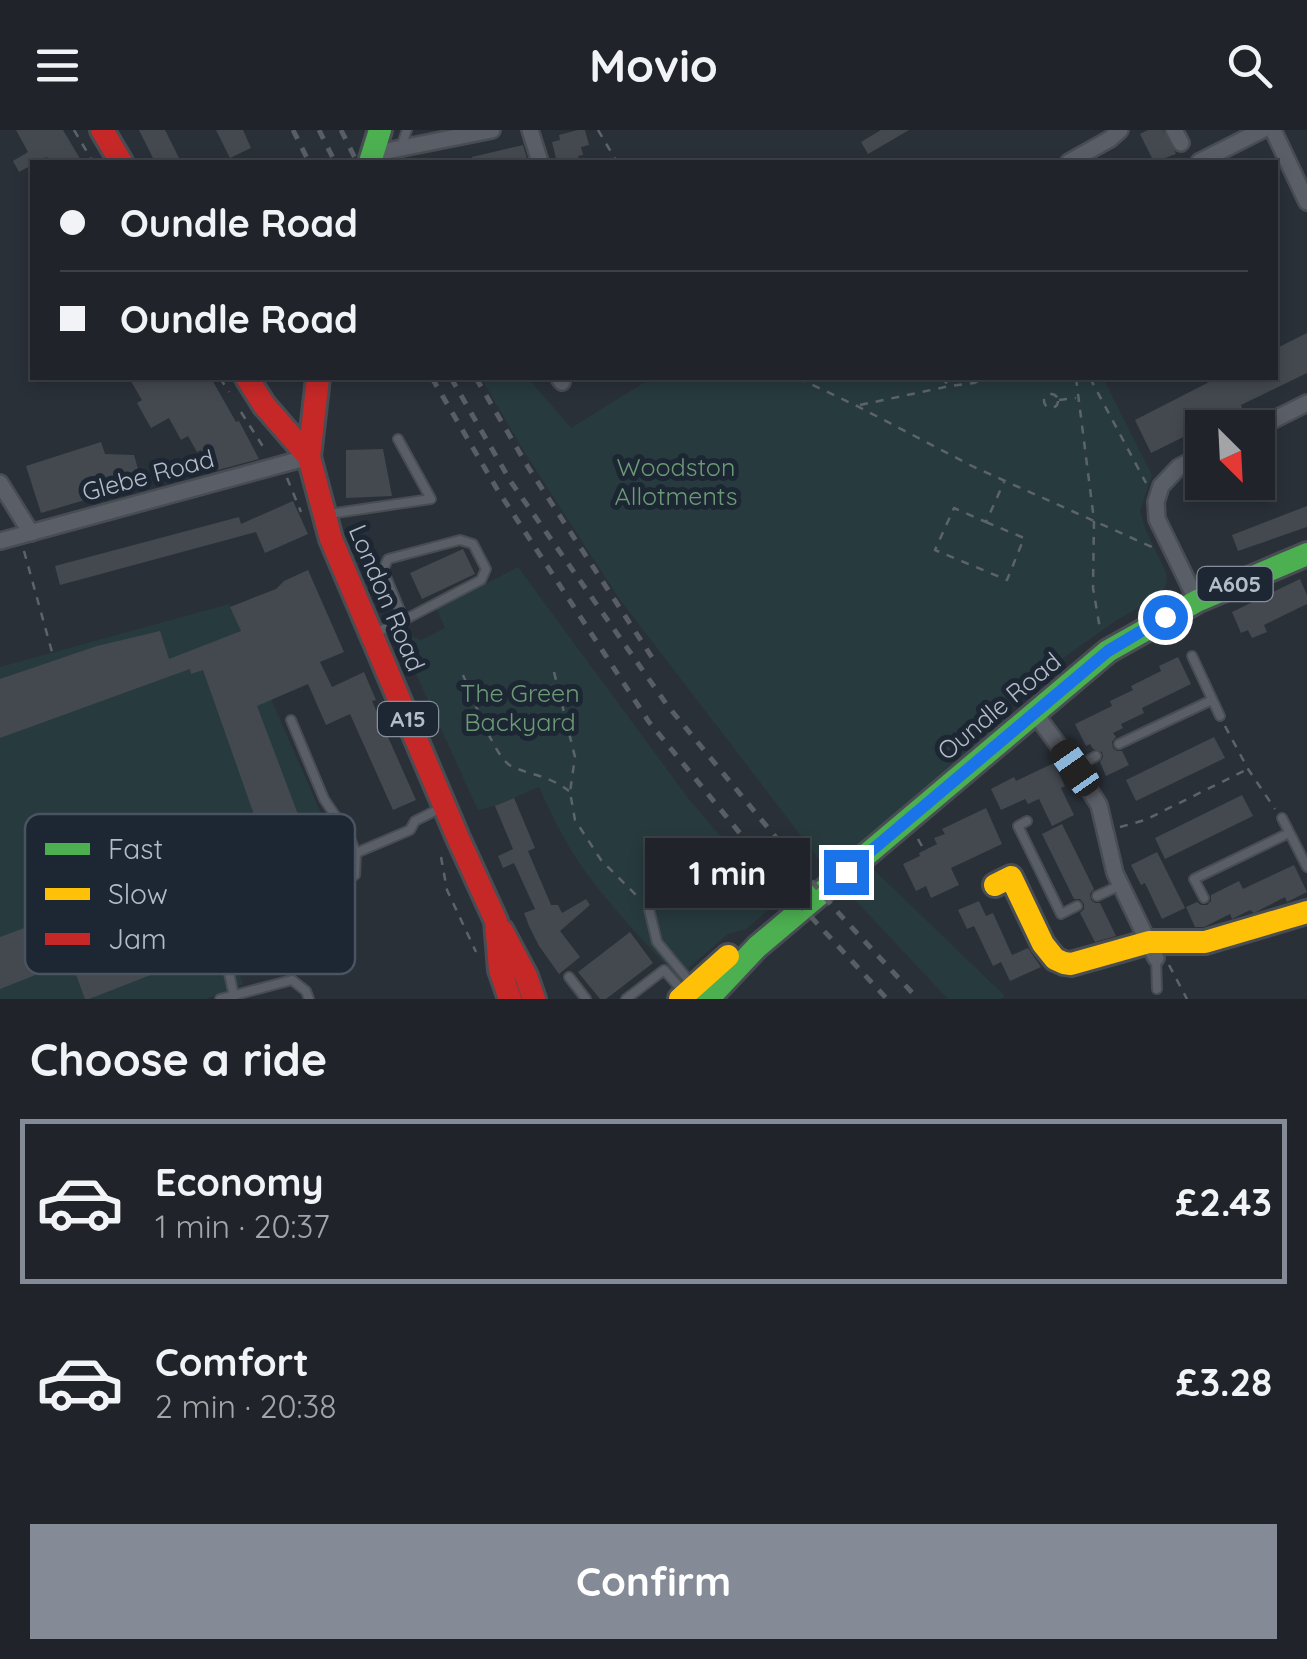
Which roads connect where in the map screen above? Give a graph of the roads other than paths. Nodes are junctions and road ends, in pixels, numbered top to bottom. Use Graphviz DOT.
graph roads {
  1 [pos="102,130"];
  2 [pos="380,130"];
  3 [pos="406,130"];
  4 [pos="492,130"];
  5 [pos="530,130"];
  6 [pos="1120,130"];
  7 [pos="1262,130"];
  8 [pos="1273,130"];
  9 [pos="401,147"];
  10 [pos="371,158"];
  11 [pos="120,160"];
  12 [pos="539,160"];
  13 [pos="1073,160"];
  14 [pos="1203,160"];
  15 [pos="1307,202"];
  16 [pos="249,380"];
  17 [pos="318,380"];
  18 [pos="1307,403"];
  19 [pos="1275,419"];
  20 [pos="398,439"];
  21 [pos="309,458"];
  22 [pos="1185,464"];
  23 [pos="0,483"];
  24 [pos="324,514"];
  25 [pos="25,534"];
  26 [pos="0,540"];
  27 [pos="1307,554"];
  28 [pos="1197,600"];
  29 [pos="404,620"];
  30 [pos="372,633"];
  31 [pos="1192,656"];
  32 [pos="1212,700"];
  33 [pos="1034,712"];
  34 [pos="1220,716"];
  35 [pos="291,720"];
  36 [pos="1119,744"];
  37 [pos="1096,756"];
  38 [pos="1075,768"];
  39 [pos="445,806"];
  40 [pos="334,814"];
  41 [pos="1282,818"];
  42 [pos="1027,821"];
  43 [pos="1289,833"];
  44 [pos="356,853"];
  45 [pos="1307,868"];
  46 [pos="355,875"];
  47 [pos="995,884"];
  48 [pos="1121,885"];
  49 [pos="1097,896"];
  50 [pos="1204,898"];
  51 [pos="1077,906"];
  52 [pos="648,908"];
  53 [pos="1307,912"];
  54 [pos="496,921"];
  55 [pos="1147,951"];
  56 [pos="520,964"];
  57 [pos="229,974"];
  58 [pos="568,976"];
  59 [pos="1158,989"];
  60 [pos="699,994"];
  61 [pos="234,996"];
  62 [pos="220,999"];
  63 [pos="309,999"];
  64 [pos="510,999"];
  65 [pos="534,999"];
  66 [pos="549,999"];
  67 [pos="586,999"];
  68 [pos="626,999"];
  1 -- 11 [label="main road"];
  2 -- 10 [label="main road"];
  3 -- 9 [label="lane"];
  4 -- 9 [label="street"];
  5 -- 12 [label="street"];
  6 -- 13 [label="street"];
  7 -- 14 [label="street"];
  8 -- 15 [label="street"];
  9 -- 10 [label="street"];
  16 -- 21 [label="main road"];
  17 -- 21 [label="main road, London Road"];
  18 -- 19 [label="street"];
  20 -- 24 [label="lane"];
  21 -- 24 [label="main road, London Road / A15"];
  21 -- 25 [label="street, Glebe Road"];
  22 -- 28 [label="street"];
  23 -- 25 [label="street"];
  24 -- 30 [label="main road, London Road / A15"];
  25 -- 26 [label="street, Glebe Road"];
  27 -- 28 [label="main road, Oundle Road / A605"];
  28 -- 33 [label="main road, Oundle Road / A605"];
  29 -- 29 [label="lane"];
  29 -- 30 [label="lane"];
  30 -- 39 [label="main road, London Road / A15"];
  31 -- 32 [label="lane"];
  32 -- 34 [label="lane"];
  32 -- 36 [label="lane"];
  33 -- 38 [label="street"];
  33 -- 60 [label="main road, Oundle Road / A605"];
  35 -- 40 [label="lane"];
  37 -- 38 [label="lane"];
  38 -- 48 [label="street"];
  39 -- 44 [label="lane"];
  39 -- 54 [label="main road, London Road / A15"];
  41 -- 43 [label="lane"];
  42 -- 51 [label="lane"];
  43 -- 45 [label="lane"];
  43 -- 50 [label="lane"];
  44 -- 46 [label="lane"];
  47 -- 55 [label="main road"];
  48 -- 49 [label="lane"];
  48 -- 55 [label="street"];
  52 -- 60 [label="lane"];
  53 -- 55 [label="main road"];
  54 -- 56 [label="main road"];
  54 -- 64 [label="main road, London Road / A15"];
  55 -- 59 [label="lane"];
  56 -- 65 [label="main road"];
  56 -- 66 [label="main road"];
  57 -- 61 [label="lane"];
  58 -- 67 [label="lane"];
  60 -- 68 [label="lane"];
  61 -- 62 [label="lane"];
  61 -- 63 [label="lane"];
}
